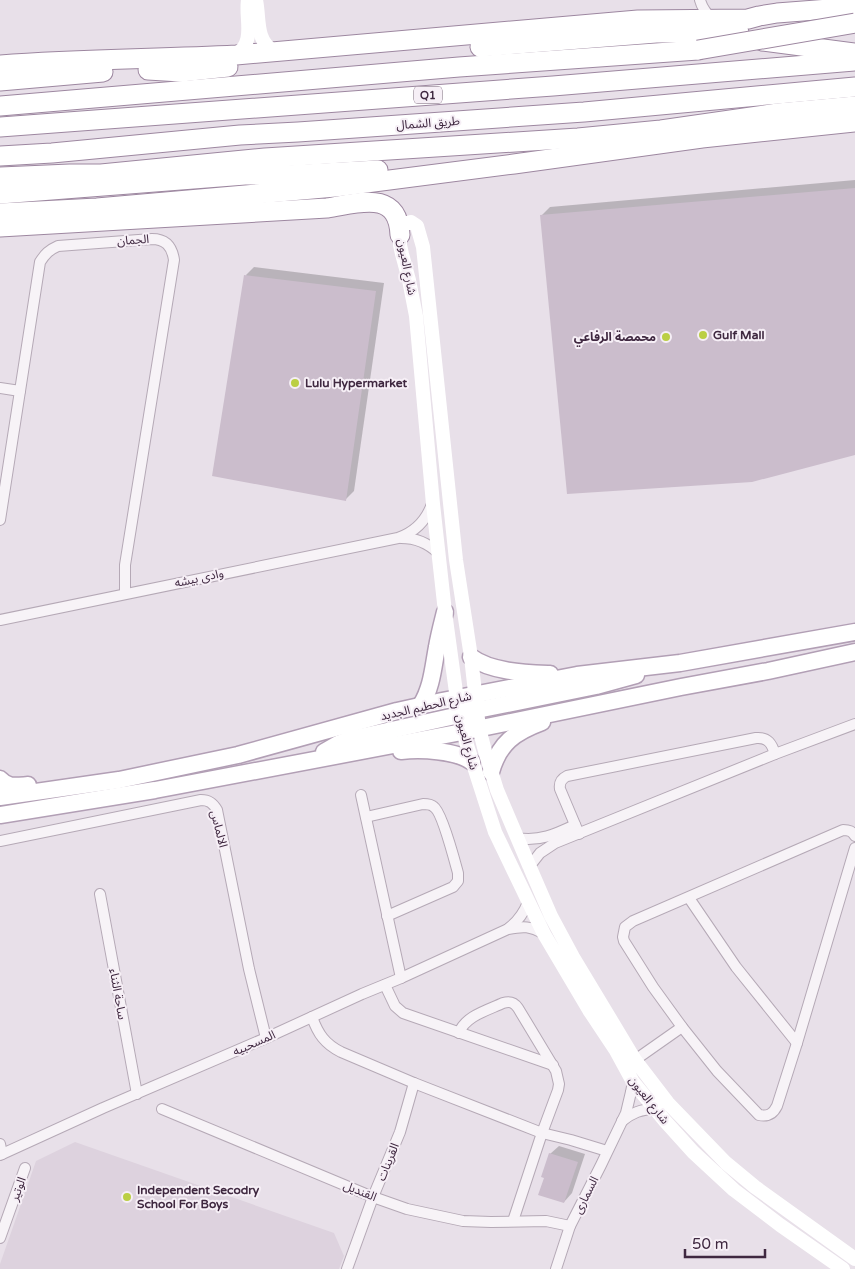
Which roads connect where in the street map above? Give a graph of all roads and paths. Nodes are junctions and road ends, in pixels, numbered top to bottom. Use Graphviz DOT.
graph roads {
  1 [pos="248,0"];
  2 [pos="256,0"];
  3 [pos="700,0"];
  4 [pos="855,7"];
  5 [pos="777,13"];
  6 [pos="713,19"];
  7 [pos="855,24"];
  8 [pos="855,32"];
  9 [pos="698,41"];
  10 [pos="273,51"];
  11 [pos="855,53"];
  12 [pos="236,54"];
  13 [pos="855,61"];
  14 [pos="0,65"];
  15 [pos="181,72"];
  16 [pos="0,81"];
  17 [pos="855,88"];
  18 [pos="0,104"];
  19 [pos="855,106"];
  20 [pos="855,122"];
  21 [pos="0,127"];
  22 [pos="298,132"];
  23 [pos="338,154"];
  24 [pos="0,156"];
  25 [pos="514,164"];
  26 [pos="70,174"];
  27 [pos="245,175"];
  28 [pos="0,177"];
  29 [pos="0,194"];
  30 [pos="0,213"];
  31 [pos="0,227"];
  32 [pos="400,235"];
  33 [pos="0,388"];
  34 [pos="20,391"];
  35 [pos="433,504"];
  36 [pos="0,520"];
  37 [pos="398,538"];
  38 [pos="438,553"];
  39 [pos="126,593"];
  40 [pos="445,612"];
  41 [pos="0,620"];
  42 [pos="855,632"];
  43 [pos="855,652"];
  44 [pos="471,657"];
  45 [pos="680,663"];
  46 [pos="577,675"];
  47 [pos="457,698"];
  48 [pos="476,703"];
  49 [pos="421,705"];
  50 [pos="572,709"];
  51 [pos="459,714"];
  52 [pos="855,724"];
  53 [pos="479,728"];
  54 [pos="462,732"];
  55 [pos="366,749"];
  56 [pos="775,754"];
  57 [pos="314,759"];
  58 [pos="472,762"];
  59 [pos="491,772"];
  60 [pos="0,779"];
  61 [pos="119,780"];
  62 [pos="361,795"];
  63 [pos="0,797"];
  64 [pos="0,815"];
  65 [pos="366,817"];
  66 [pos="577,830"];
  67 [pos="855,836"];
  68 [pos="517,838"];
  69 [pos="553,840"];
  70 [pos="0,841"];
  71 [pos="855,848"];
  72 [pos="530,867"];
  73 [pos="100,894"];
  74 [pos="689,898"];
  75 [pos="528,902"];
  76 [pos="387,916"];
  77 [pos="508,929"];
  78 [pos="544,934"];
  79 [pos="401,978"];
  80 [pos="385,985"];
  81 [pos="312,1017"];
  82 [pos="682,1028"];
  83 [pos="459,1033"];
  84 [pos="266,1038"];
  85 [pos="797,1043"];
  86 [pos="635,1060"];
  87 [pos="553,1065"];
  88 [pos="632,1082"];
  89 [pos="414,1083"];
  90 [pos="136,1094"];
  91 [pos="162,1109"];
  92 [pos="655,1109"];
  93 [pos="621,1122"];
  94 [pos="542,1133"];
  95 [pos="1,1151"];
  96 [pos="607,1152"];
  97 [pos="25,1168"];
  98 [pos="373,1197"];
  99 [pos="513,1221"];
  100 [pos="570,1226"];
  101 [pos="0,1238"];
  102 [pos="855,1259"];
  103 [pos="837,1267"];
  104 [pos="347,1269"];
  105 [pos="556,1269"];
  1 -- 12 [label="street"];
  2 -- 10 [label="street"];
  3 -- 6 [label="street"];
  4 -- 5 [label="highway"];
  5 -- 6 [label="highway"];
  5 -- 7 [label="highway"];
  6 -- 10 [label="highway"];
  7 -- 9 [label="highway, bridge"];
  8 -- 9 [label="highway"];
  9 -- 11 [label="highway"];
  9 -- 15 [label="highway"];
  9 -- 18 [label="highway"];
  10 -- 12 [label="highway"];
  12 -- 14 [label="highway"];
  13 -- 21 [label="highway, Q1"];
  15 -- 16 [label="highway"];
  15 -- 18 [label="highway"];
  17 -- 22 [label="highway, طريق الشمال"];
  19 -- 23 [label="highway"];
  20 -- 25 [label="highway"];
  22 -- 24 [label="highway, طريق الشمال"];
  22 -- 26 [label="highway"];
  23 -- 26 [label="highway"];
  23 -- 27 [label="highway"];
  25 -- 27 [label="highway"];
  25 -- 30 [label="highway"];
  26 -- 28 [label="highway"];
  27 -- 29 [label="highway"];
  31 -- 32 [label="highway"];
  32 -- 35 [label="street, شارع العيون"];
  32 -- 44 [label="street, شارع العيون"];
  33 -- 34 [label="street"];
  34 -- 36 [label="street, الجمان"];
  34 -- 39 [label="street, الجمان"];
  35 -- 37 [label="street, وادى بيشه"];
  35 -- 38 [label="street, شارع العيون"];
  37 -- 38 [label="street, وادى بيشه"];
  37 -- 39 [label="street, وادى بيشه"];
  38 -- 40 [label="street, شارع العيون"];
  39 -- 41 [label="street, وادى بيشه"];
  40 -- 47 [label="street, شارع العيون"];
  40 -- 49 [label="main road"];
  42 -- 45 [label="main road, شارع الحطيم الجديد"];
  43 -- 50 [label="main road"];
  44 -- 46 [label="main road"];
  44 -- 48 [label="street, شارع العيون"];
  45 -- 46 [label="main road, شارع الحطيم الجديد"];
  45 -- 48 [label="main road"];
  46 -- 48 [label="main road, شارع الحطيم الجديد"];
  47 -- 48 [label="main road, شارع الحطيم الجديد"];
  47 -- 49 [label="main road, شارع الحطيم الجديد"];
  47 -- 51 [label="street, شارع العيون"];
  48 -- 51 [label="main road"];
  48 -- 53 [label="street, شارع العيون"];
  48 -- 54 [label="main road"];
  49 -- 61 [label="main road, شارع الحطيم الجديد"];
  50 -- 53 [label="main road"];
  50 -- 59 [label="main road"];
  51 -- 54 [label="street, شارع العيون"];
  51 -- 57 [label="main road"];
  52 -- 56 [label="street"];
  53 -- 54 [label="main road"];
  53 -- 59 [label="street, شارع العيون"];
  54 -- 55 [label="main road"];
  54 -- 58 [label="street, شارع العيون"];
  55 -- 57 [label="main road"];
  55 -- 58 [label="main road"];
  56 -- 66 [label="street"];
  56 -- 66 [label="street"];
  57 -- 64 [label="main road"];
  58 -- 75 [label="street, شارع العيون"];
  59 -- 68 [label="street, شارع العيون"];
  60 -- 61 [label="main road"];
  61 -- 63 [label="main road, شارع الحطيم الجديد"];
  62 -- 65 [label="street"];
  65 -- 76 [label="street"];
  65 -- 76 [label="street"];
  66 -- 69 [label="street"];
  67 -- 74 [label="street"];
  68 -- 69 [label="street"];
  68 -- 72 [label="street, شارع العيون"];
  69 -- 72 [label="street"];
  70 -- 84 [label="street, الالماس"];
  71 -- 85 [label="street"];
  72 -- 86 [label="street, شارع العيون"];
  73 -- 90 [label="street, ساحة الثناء"];
  74 -- 82 [label="street"];
  74 -- 85 [label="street"];
  75 -- 77 [label="street, المسحبيه"];
  75 -- 78 [label="street, شارع العيون"];
  76 -- 79 [label="street"];
  77 -- 78 [label="street, المسحبيه"];
  77 -- 79 [label="street, المسحبيه"];
  78 -- 88 [label="street, شارع العيون"];
  79 -- 80 [label="street, المسحبيه"];
  80 -- 81 [label="street, المسحبيه"];
  80 -- 83 [label="street"];
  81 -- 84 [label="street, المسحبيه"];
  81 -- 89 [label="street"];
  82 -- 85 [label="street"];
  82 -- 86 [label="street"];
  83 -- 87 [label="street"];
  83 -- 87 [label="street"];
  84 -- 90 [label="street, المسحبيه"];
  86 -- 102 [label="street, شارع العيون"];
  87 -- 94 [label="street"];
  88 -- 92 [label="street, شارع العيون"];
  88 -- 93 [label="street, السمارى"];
  89 -- 94 [label="street"];
  89 -- 98 [label="street, القرينات"];
  90 -- 95 [label="street, المسحبيه"];
  91 -- 98 [label="street, القنديل"];
  92 -- 93 [label="street"];
  92 -- 103 [label="street, شارع العيون"];
  93 -- 96 [label="street, السمارى"];
  94 -- 96 [label="street"];
  94 -- 99 [label="street"];
  96 -- 100 [label="street, السمارى"];
  97 -- 101 [label="street, الوتير"];
  98 -- 99 [label="street, القنديل"];
  98 -- 104 [label="street, القرينات"];
  99 -- 100 [label="street, القنديل"];
  100 -- 105 [label="street, السمارى"];
}
